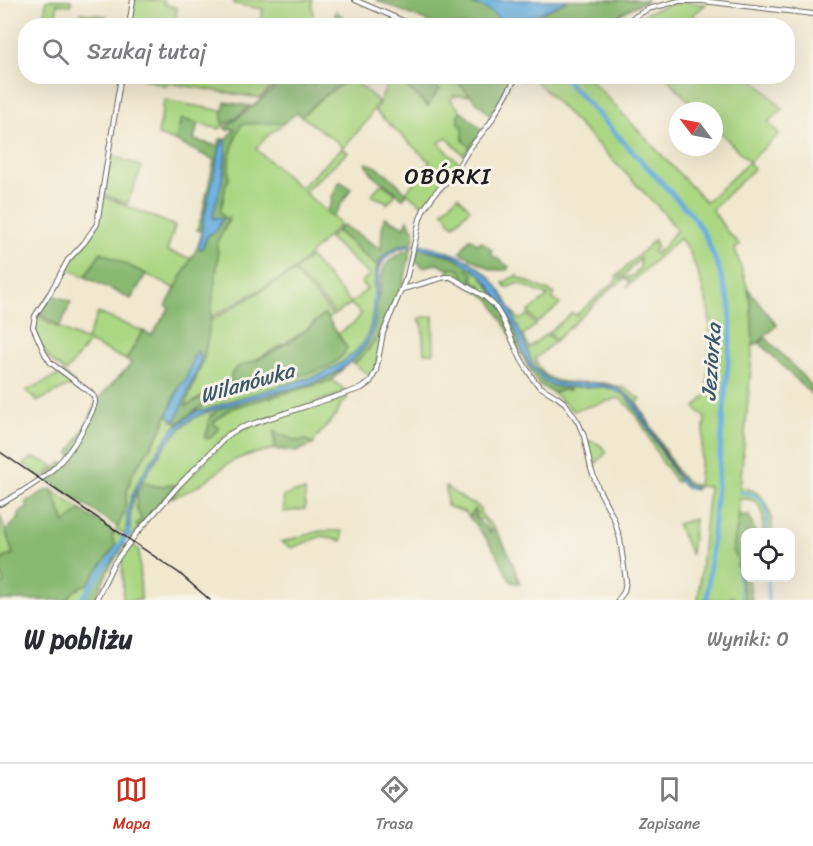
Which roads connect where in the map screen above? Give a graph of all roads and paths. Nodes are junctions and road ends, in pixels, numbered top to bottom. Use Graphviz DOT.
graph roads {
  1 [pos="133,0"];
  2 [pos="355,0"];
  3 [pos="813,14"];
  4 [pos="130,18"];
  5 [pos="397,18"];
  6 [pos="634,18"];
  7 [pos="120,84"];
  8 [pos="512,84"];
  9 [pos="402,289"];
  10 [pos="0,504"];
  11 [pos="96,600"];
  12 [pos="618,600"];
  1 -- 4 [label="street"];
  2 -- 5 [label="street"];
  3 -- 6 [label="street"];
  7 -- 10 [label="street"];
  8 -- 9 [label="street"];
  9 -- 11 [label="street"];
  9 -- 12 [label="street"];
}
